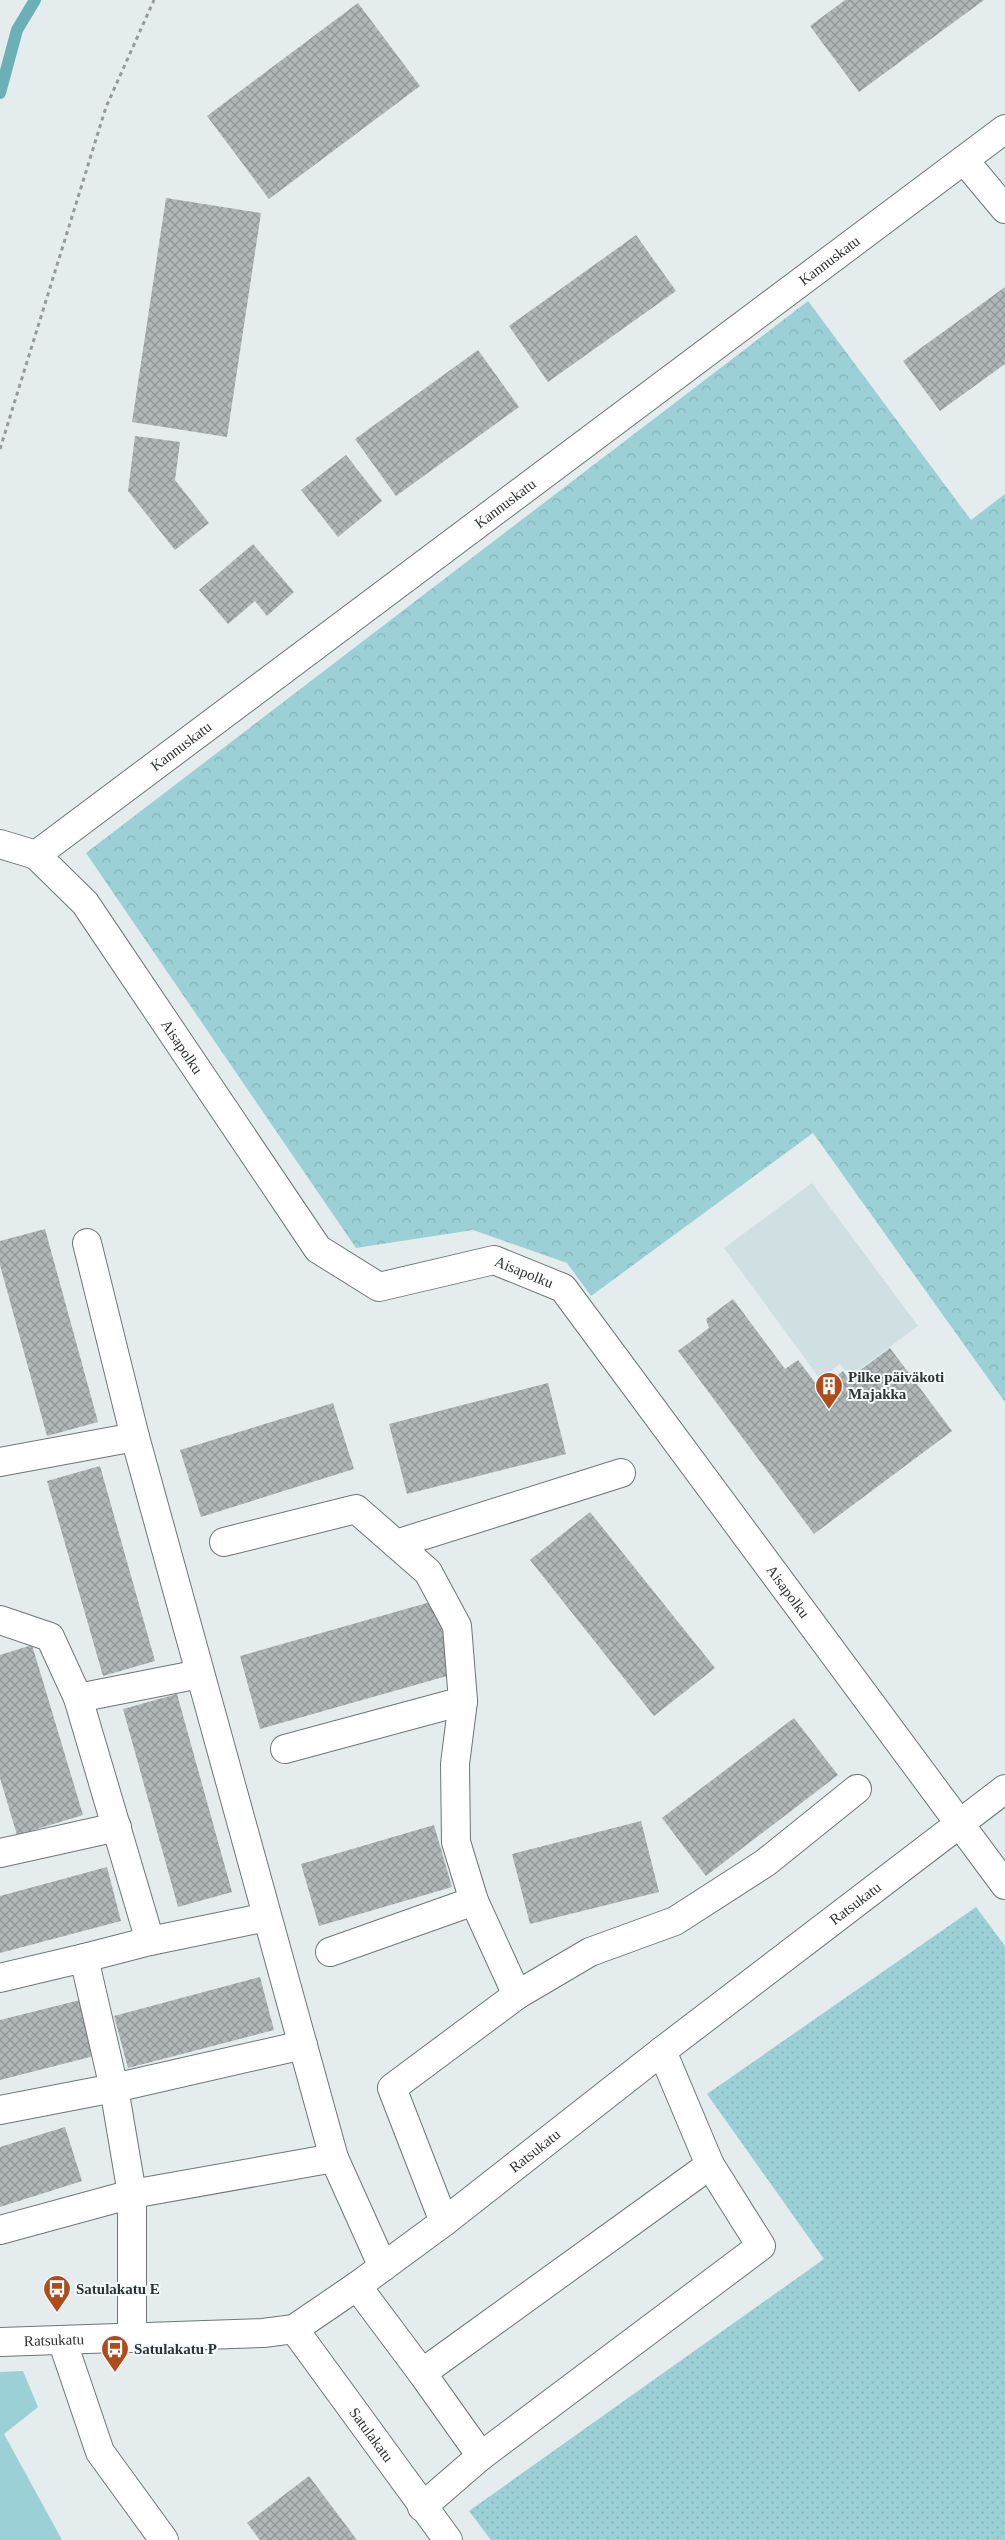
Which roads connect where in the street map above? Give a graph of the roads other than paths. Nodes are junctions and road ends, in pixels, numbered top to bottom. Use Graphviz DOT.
graph roads {
  1 [pos="1005,129"];
  2 [pos="964,160"];
  3 [pos="1005,209"];
  4 [pos="0,844"];
  5 [pos="36,855"];
  6 [pos="87,1243"];
  7 [pos="134,1437"];
  8 [pos="0,1462"];
  9 [pos="621,1473"];
  10 [pos="224,1542"];
  11 [pos="396,1544"];
  12 [pos="0,1620"];
  13 [pos="200,1674"];
  14 [pos="78,1698"];
  15 [pos="463,1701"];
  16 [pos="285,1749"];
  17 [pos="857,1789"];
  18 [pos="1005,1789"];
  19 [pos="958,1824"];
  20 [pos="118,1827"];
  21 [pos="0,1853"];
  22 [pos="1005,1885"];
  23 [pos="474,1901"];
  24 [pos="267,1917"];
  25 [pos="150,1941"];
  26 [pos="330,1952"];
  27 [pos="84,1958"];
  28 [pos="0,1978"];
  29 [pos="517,1995"];
  30 [pos="303,2045"];
  31 [pos="662,2051"];
  32 [pos="114,2088"];
  33 [pos="0,2110"];
  34 [pos="334,2158"];
  35 [pos="710,2164"];
  36 [pos="132,2194"];
  37 [pos="444,2222"];
  38 [pos="0,2230"];
  39 [pos="383,2267"];
  40 [pos="358,2286"];
  41 [pos="294,2329"];
  42 [pos="132,2338"];
  43 [pos="62,2340"];
  44 [pos="0,2342"];
  45 [pos="422,2373"];
  46 [pos="481,2456"];
  47 [pos="422,2507"];
  48 [pos="164,2540"];
  49 [pos="448,2540"];
  1 -- 2 [label="street, Kannuskatu"];
  2 -- 3 [label="street"];
  2 -- 5 [label="street, Kannuskatu"];
  4 -- 5 [label="street"];
  5 -- 19 [label="street, Aisapolku"];
  6 -- 7 [label="street"];
  7 -- 8 [label="street"];
  7 -- 13 [label="street"];
  9 -- 11 [label="street"];
  10 -- 11 [label="street"];
  11 -- 15 [label="street"];
  12 -- 14 [label="street"];
  13 -- 14 [label="street"];
  13 -- 24 [label="street"];
  14 -- 20 [label="street"];
  15 -- 16 [label="street"];
  15 -- 23 [label="street"];
  17 -- 29 [label="street"];
  18 -- 19 [label="street, Ratsukatu"];
  19 -- 22 [label="street, Aisapolku"];
  19 -- 31 [label="street, Ratsukatu"];
  20 -- 21 [label="street"];
  20 -- 25 [label="street"];
  23 -- 26 [label="street"];
  23 -- 29 [label="street"];
  24 -- 25 [label="street"];
  24 -- 30 [label="street"];
  25 -- 27 [label="street"];
  27 -- 28 [label="street"];
  27 -- 32 [label="street"];
  29 -- 37 [label="street"];
  30 -- 32 [label="street"];
  30 -- 34 [label="street"];
  31 -- 35 [label="street"];
  31 -- 37 [label="street, Ratsukatu"];
  32 -- 33 [label="street"];
  32 -- 36 [label="street"];
  34 -- 36 [label="street"];
  34 -- 39 [label="street"];
  35 -- 45 [label="street"];
  35 -- 46 [label="street"];
  36 -- 38 [label="street"];
  36 -- 42 [label="street"];
  37 -- 39 [label="street, Ratsukatu"];
  39 -- 40 [label="street, Ratsukatu"];
  40 -- 41 [label="street, Ratsukatu"];
  40 -- 45 [label="street"];
  41 -- 42 [label="street, Ratsukatu"];
  41 -- 47 [label="street, Satulakatu"];
  42 -- 43 [label="street, Ratsukatu"];
  43 -- 44 [label="street, Ratsukatu"];
  43 -- 48 [label="street"];
  45 -- 46 [label="street"];
  46 -- 47 [label="street"];
  47 -- 49 [label="street, Satulakatu"];
}
